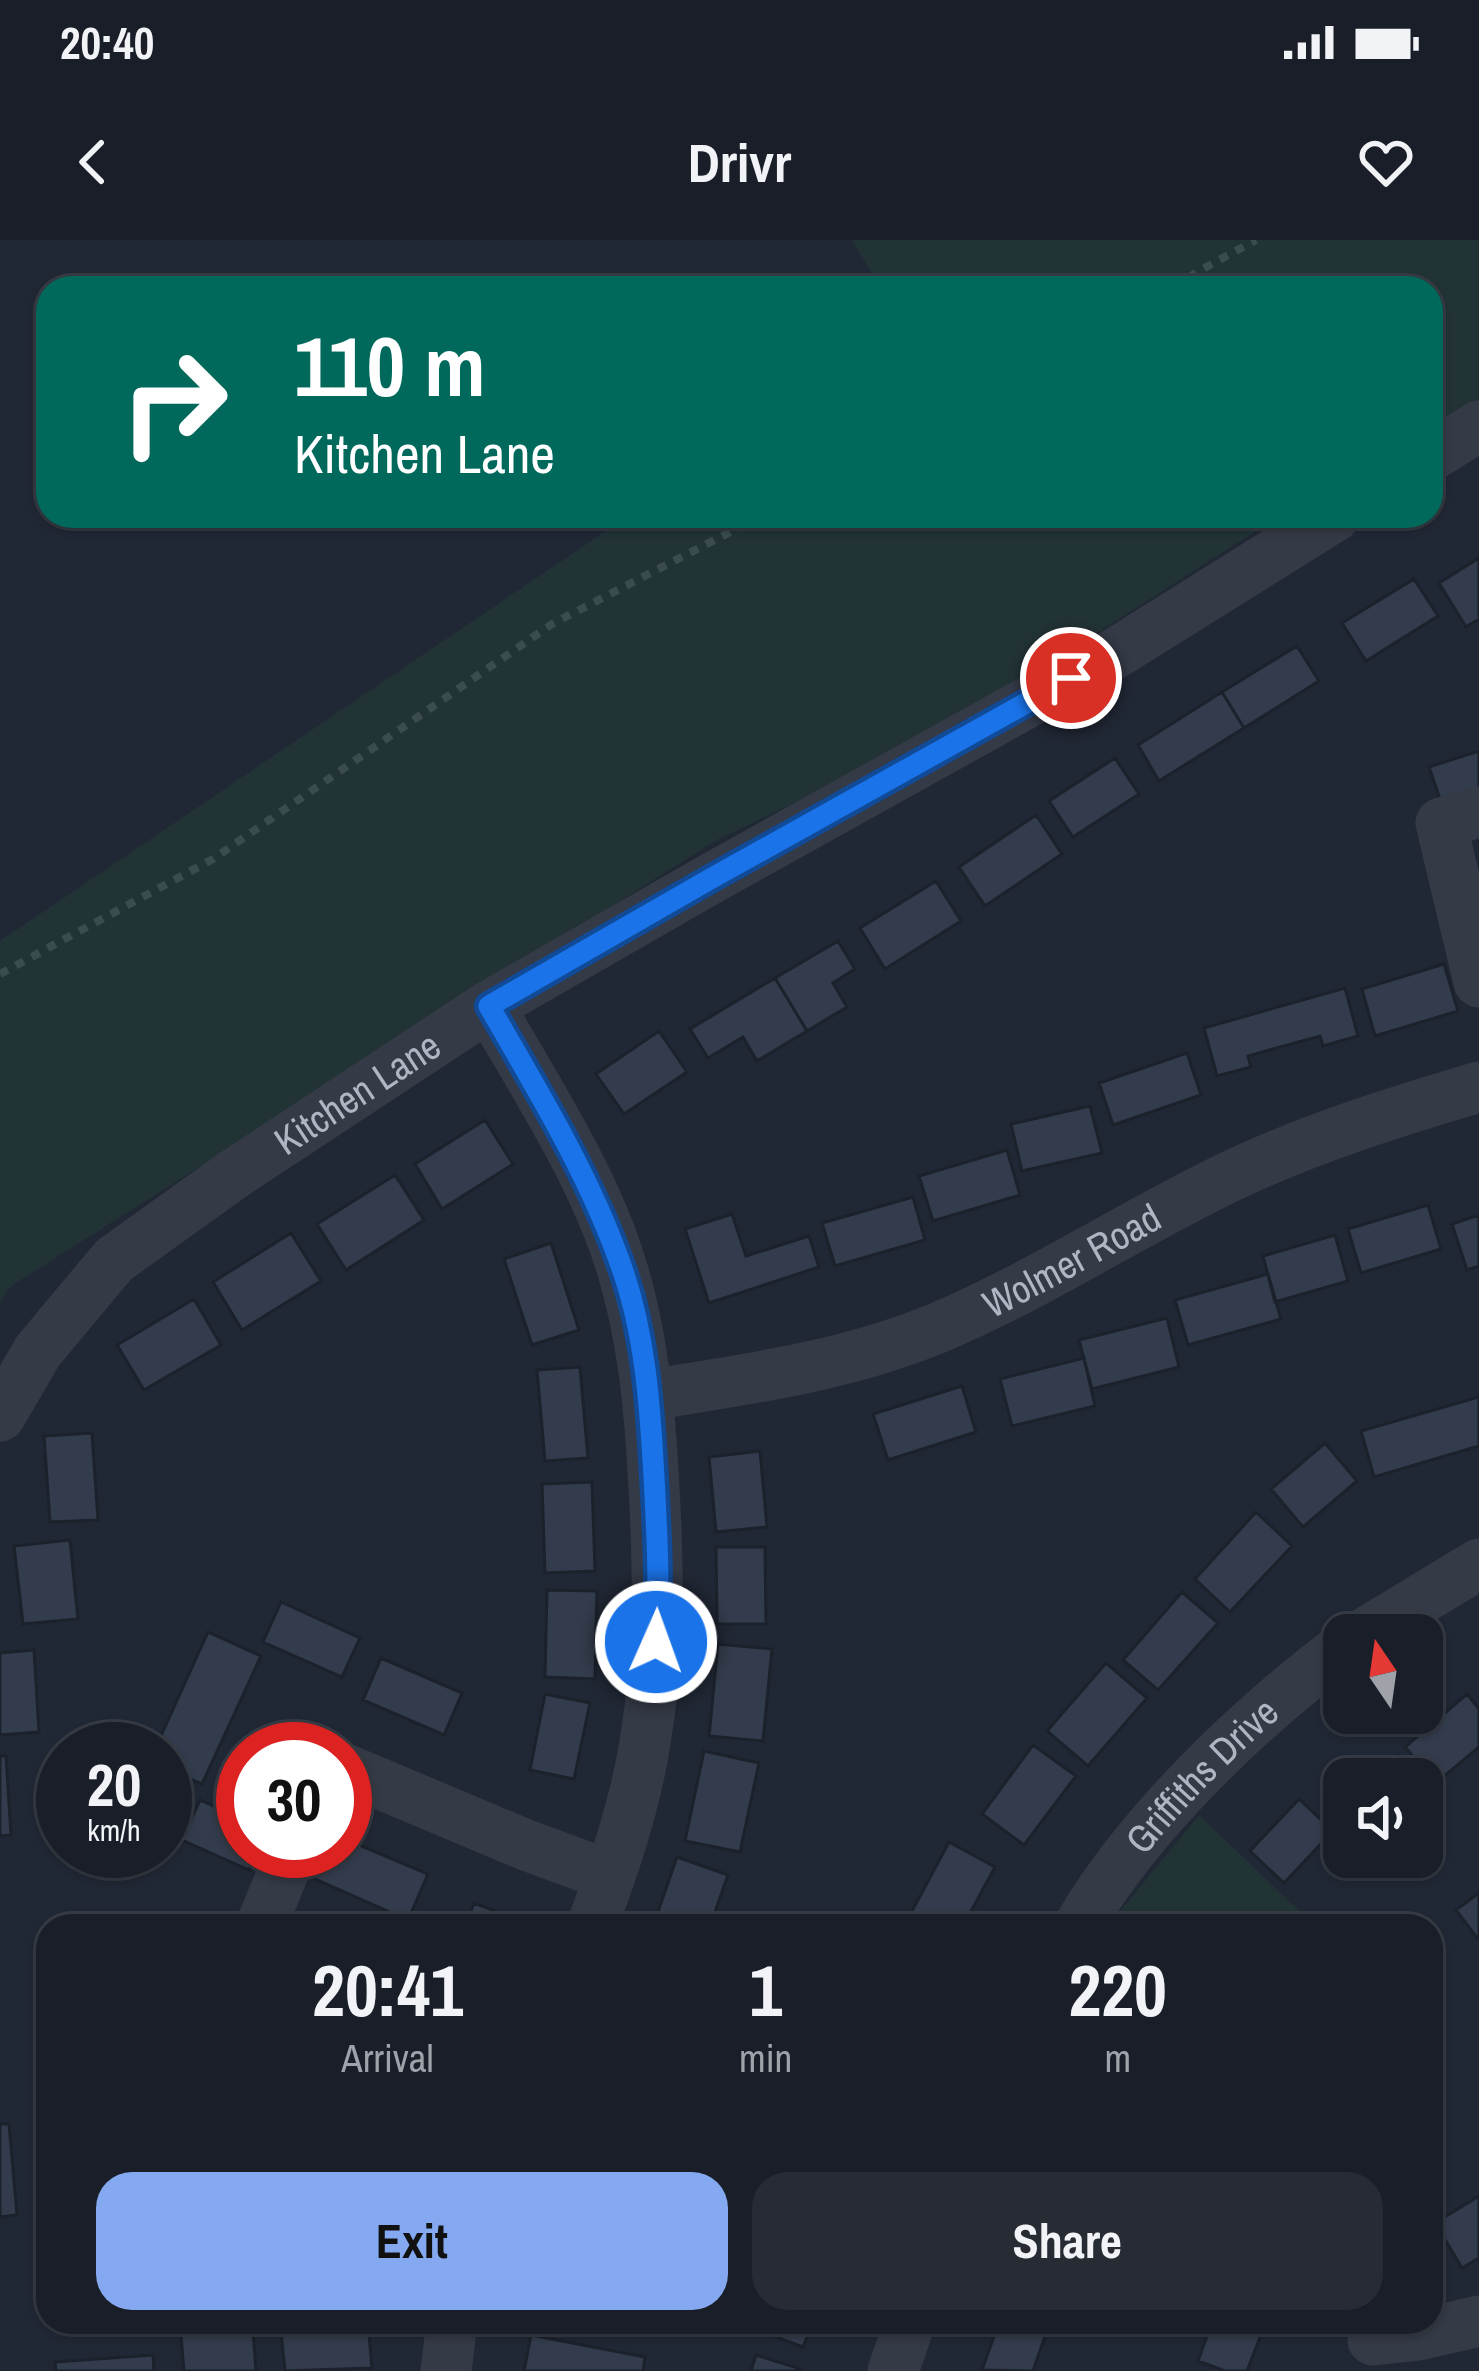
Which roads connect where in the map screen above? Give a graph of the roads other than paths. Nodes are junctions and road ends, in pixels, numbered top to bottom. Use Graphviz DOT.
graph roads {
  1 [pos="1479,426"];
  2 [pos="1443,448"];
  3 [pos="1316,528"];
  4 [pos="1479,812"];
  5 [pos="1479,982"];
  6 [pos="489,1006"];
  7 [pos="1479,1087"];
  8 [pos="649,1395"];
  9 [pos="0,1415"];
  10 [pos="1479,1564"];
  11 [pos="1397,1614"];
  12 [pos="1323,1663"];
  13 [pos="372,1780"];
  14 [pos="610,1876"];
  15 [pos="281,1878"];
  16 [pos="266,1914"];
  17 [pos="596,1914"];
  18 [pos="1087,1914"];
  19 [pos="1479,2321"];
  20 [pos="1443,2329"];
  21 [pos="451,2334"];
  22 [pos="906,2334"];
  23 [pos="1423,2334"];
  24 [pos="1369,2344"];
  25 [pos="446,2371"];
  26 [pos="893,2371"];
  1 -- 2 [label="street"];
  3 -- 6 [label="street, Kitchen Lane"];
  4 -- 5 [label="street"];
  6 -- 8 [label="street"];
  6 -- 9 [label="street, Kitchen Lane"];
  7 -- 8 [label="street, Wolmer Road"];
  8 -- 14 [label="street"];
  10 -- 11 [label="street"];
  12 -- 18 [label="street, Griffiths Drive"];
  13 -- 14 [label="street"];
  14 -- 17 [label="street"];
  15 -- 16 [label="street"];
  19 -- 20 [label="street"];
  21 -- 25 [label="street"];
  22 -- 26 [label="street"];
  23 -- 24 [label="street"];
}
